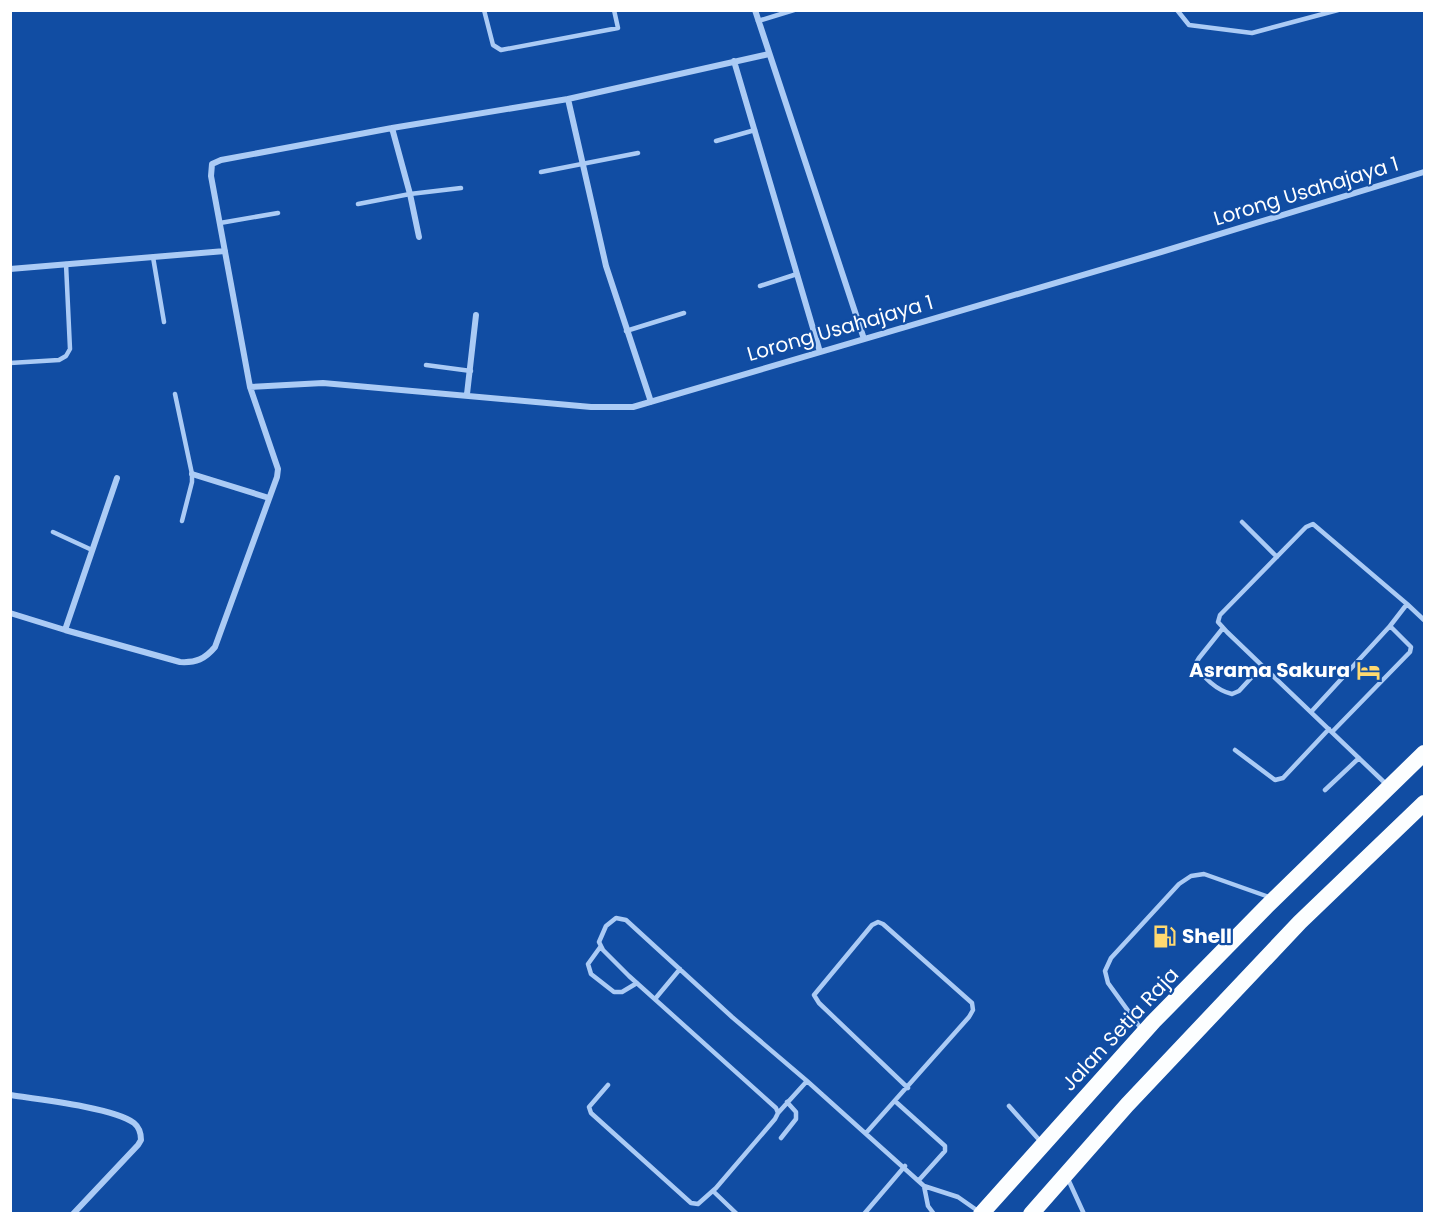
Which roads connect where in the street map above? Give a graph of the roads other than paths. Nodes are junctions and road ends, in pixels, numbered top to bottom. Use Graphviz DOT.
graph roads {
  1 [pos="484,10"];
  2 [pos="614,10"];
  3 [pos="755,10"];
  4 [pos="794,10"];
  5 [pos="1177,10"];
  6 [pos="1338,10"];
  7 [pos="784,12"];
  8 [pos="758,21"];
  9 [pos="769,54"];
  10 [pos="735,61"];
  11 [pos="568,99"];
  12 [pos="392,128"];
  13 [pos="755,130"];
  14 [pos="716,141"];
  15 [pos="638,153"];
  16 [pos="583,163"];
  17 [pos="541,172"];
  18 [pos="1425,172"];
  19 [pos="461,188"];
  20 [pos="410,194"];
  21 [pos="358,204"];
  22 [pos="278,213"];
  23 [pos="220,223"];
  24 [pos="419,237"];
  25 [pos="225,251"];
  26 [pos="153,257"];
  27 [pos="66,264"];
  28 [pos="10,269"];
  29 [pos="797,274"];
  30 [pos="760,286"];
  31 [pos="684,313"];
  32 [pos="476,315"];
  33 [pos="164,322"];
  34 [pos="627,331"];
  35 [pos="864,339"];
  36 [pos="820,352"];
  37 [pos="10,363"];
  38 [pos="426,365"];
  39 [pos="471,371"];
  40 [pos="250,387"];
  41 [pos="175,394"];
  42 [pos="468,394"];
  43 [pos="651,402"];
  44 [pos="192,474"];
  45 [pos="117,478"];
  46 [pos="269,498"];
  47 [pos="182,521"];
  48 [pos="1242,522"];
  49 [pos="52,532"];
  50 [pos="92,550"];
  51 [pos="1276,557"];
  52 [pos="1407,604"];
  53 [pos="10,613"];
  54 [pos="1425,620"];
  55 [pos="1390,626"];
  56 [pos="1223,628"];
  57 [pos="65,630"];
  58 [pos="1262,666"];
  59 [pos="1311,712"];
  60 [pos="1331,731"];
  61 [pos="1235,750"];
  62 [pos="1425,753"];
  63 [pos="1359,758"];
  64 [pos="1390,787"];
  65 [pos="1325,790"];
  66 [pos="1425,803"];
  67 [pos="1275,899"];
  68 [pos="601,946"];
  69 [pos="680,969"];
  70 [pos="637,983"];
  71 [pos="655,999"];
  72 [pos="1144,1033"];
  73 [pos="807,1081"];
  74 [pos="608,1085"];
  75 [pos="908,1088"];
  76 [pos="10,1095"];
  77 [pos="896,1101"];
  78 [pos="787,1102"];
  79 [pos="1009,1106"];
  80 [pos="778,1113"];
  81 [pos="867,1133"];
  82 [pos="781,1138"];
  83 [pos="1043,1144"];
  84 [pos="905,1166"];
  85 [pos="1066,1173"];
  86 [pos="919,1180"];
  87 [pos="924,1186"];
  88 [pos="713,1191"];
  89 [pos="736,1213"];
  90 [pos="981,1213"];
  91 [pos="73,1214"];
  92 [pos="864,1214"];
  93 [pos="934,1214"];
  94 [pos="1031,1214"];
  95 [pos="1084,1214"];
  1 -- 2 [label="lane"];
  3 -- 8 [label="street"];
  4 -- 7 [label="lane"];
  5 -- 6 [label="lane"];
  7 -- 8 [label="lane"];
  8 -- 9 [label="street"];
  9 -- 10 [label="street"];
  9 -- 35 [label="street"];
  10 -- 11 [label="street"];
  10 -- 13 [label="street"];
  11 -- 12 [label="street"];
  11 -- 16 [label="street"];
  12 -- 20 [label="street"];
  12 -- 23 [label="street"];
  13 -- 14 [label="lane"];
  13 -- 29 [label="street"];
  15 -- 16 [label="lane"];
  16 -- 17 [label="lane"];
  16 -- 34 [label="street"];
  18 -- 35 [label="street, Lorong Usahajaya 1"];
  19 -- 20 [label="lane"];
  20 -- 21 [label="lane"];
  20 -- 24 [label="street"];
  22 -- 23 [label="lane"];
  23 -- 25 [label="street"];
  25 -- 26 [label="street"];
  25 -- 40 [label="street"];
  26 -- 27 [label="street"];
  26 -- 33 [label="lane"];
  27 -- 28 [label="street"];
  27 -- 37 [label="lane"];
  29 -- 30 [label="lane"];
  29 -- 36 [label="street"];
  31 -- 34 [label="lane"];
  32 -- 39 [label="street"];
  34 -- 43 [label="street"];
  35 -- 36 [label="street, Lorong Usahajaya 1"];
  36 -- 43 [label="street, Lorong Usahajaya 1"];
  38 -- 39 [label="lane"];
  39 -- 42 [label="street"];
  40 -- 42 [label="street, Lorong Usahajaya 1"];
  40 -- 46 [label="street"];
  41 -- 44 [label="lane"];
  42 -- 43 [label="street, Lorong Usahajaya 1"];
  44 -- 46 [label="street"];
  44 -- 47 [label="lane"];
  45 -- 50 [label="street"];
  46 -- 57 [label="street"];
  48 -- 51 [label="lane"];
  49 -- 50 [label="lane"];
  50 -- 57 [label="street"];
  51 -- 52 [label="lane"];
  51 -- 56 [label="lane"];
  52 -- 54 [label="lane"];
  52 -- 55 [label="lane"];
  53 -- 57 [label="street"];
  55 -- 59 [label="lane"];
  55 -- 60 [label="lane"];
  56 -- 58 [label="lane"];
  56 -- 58 [label="lane"];
  58 -- 59 [label="lane"];
  59 -- 60 [label="lane"];
  60 -- 61 [label="lane"];
  60 -- 63 [label="lane"];
  62 -- 64 [label="highway, Jalan Setia Raja"];
  63 -- 64 [label="lane"];
  63 -- 65 [label="lane"];
  64 -- 67 [label="highway, Jalan Setia Raja"];
  66 -- 85 [label="highway"];
  67 -- 72 [label="highway, Jalan Setia Raja"];
  67 -- 72 [label="lane"];
  68 -- 69 [label="lane"];
  68 -- 70 [label="lane"];
  68 -- 70 [label="lane"];
  69 -- 71 [label="lane"];
  69 -- 73 [label="lane"];
  70 -- 71 [label="lane"];
  71 -- 80 [label="lane"];
  72 -- 83 [label="highway, Jalan Setia Raja"];
  73 -- 78 [label="lane"];
  73 -- 81 [label="lane"];
  74 -- 88 [label="lane"];
  75 -- 75 [label="lane"];
  75 -- 77 [label="lane"];
  76 -- 91 [label="street"];
  77 -- 81 [label="lane"];
  77 -- 86 [label="lane"];
  78 -- 80 [label="lane"];
  78 -- 82 [label="lane"];
  79 -- 83 [label="lane"];
  80 -- 88 [label="lane"];
  81 -- 84 [label="lane"];
  83 -- 90 [label="highway, Jalan Setia Raja"];
  84 -- 86 [label="lane"];
  84 -- 92 [label="lane"];
  85 -- 94 [label="highway"];
  85 -- 95 [label="lane"];
  86 -- 87 [label="lane"];
  87 -- 90 [label="lane"];
  87 -- 93 [label="lane"];
  88 -- 89 [label="lane"];
}
